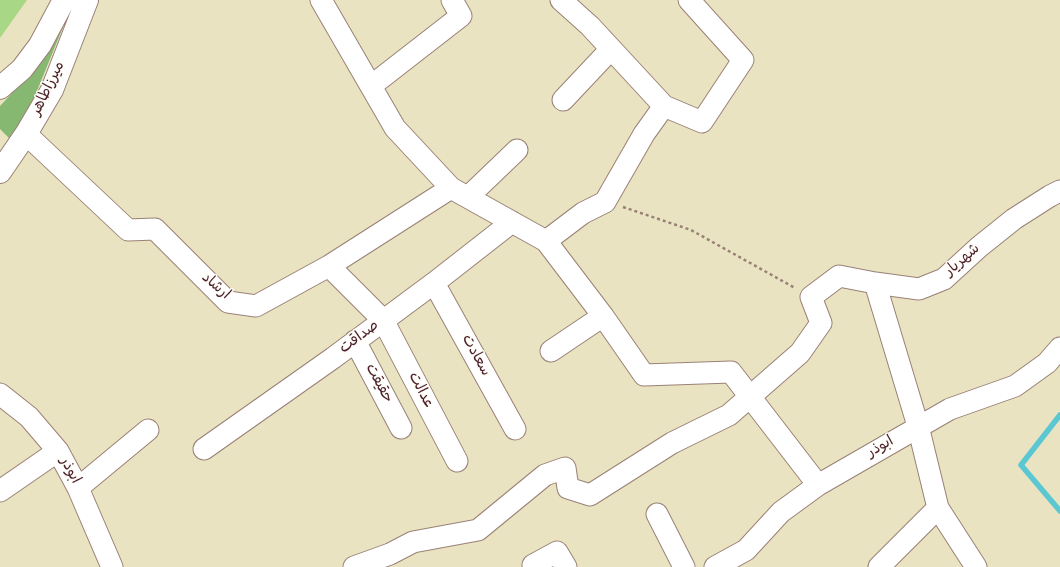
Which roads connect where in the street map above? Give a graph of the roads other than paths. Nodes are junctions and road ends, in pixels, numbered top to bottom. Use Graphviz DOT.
graph roads {
  1 [pos="64,0"];
  2 [pos="87,0"];
  3 [pos="321,0"];
  4 [pos="452,0"];
  5 [pos="561,0"];
  6 [pos="689,0"];
  7 [pos="611,49"];
  8 [pos="371,86"];
  9 [pos="0,88"];
  10 [pos="563,100"];
  11 [pos="664,106"];
  12 [pos="26,134"];
  13 [pos="516,150"];
  14 [pos="0,172"];
  15 [pos="1060,191"];
  16 [pos="460,193"];
  17 [pos="512,222"];
  18 [pos="546,241"];
  19 [pos="330,266"];
  20 [pos="434,283"];
  21 [pos="875,283"];
  22 [pos="603,316"];
  23 [pos="383,320"];
  24 [pos="355,341"];
  25 [pos="1060,348"];
  26 [pos="550,352"];
  27 [pos="0,394"];
  28 [pos="750,396"];
  29 [pos="918,426"];
  30 [pos="401,428"];
  31 [pos="515,429"];
  32 [pos="148,430"];
  33 [pos="204,449"];
  34 [pos="58,450"];
  35 [pos="457,461"];
  36 [pos="818,485"];
  37 [pos="78,488"];
  38 [pos="0,491"];
  39 [pos="938,508"];
  40 [pos="657,514"];
  41 [pos="533,565"];
  42 [pos="112,567"];
  43 [pos="354,567"];
  44 [pos="566,567"];
  45 [pos="684,567"];
  46 [pos="715,567"];
  47 [pos="879,567"];
  48 [pos="976,567"];
  1 -- 9 [label="main road, میرزاطاهر"];
  2 -- 12 [label="main road, میرزاطاهر"];
  3 -- 8 [label="street"];
  4 -- 8 [label="street"];
  5 -- 7 [label="street"];
  6 -- 11 [label="street"];
  7 -- 10 [label="street"];
  7 -- 11 [label="street"];
  8 -- 16 [label="street"];
  11 -- 18 [label="street"];
  12 -- 14 [label="main road, میرزاطاهر"];
  12 -- 19 [label="street, ارشاد"];
  13 -- 16 [label="street, ارشاد"];
  15 -- 21 [label="street, شهریار"];
  16 -- 17 [label="street"];
  16 -- 19 [label="street, ارشاد"];
  17 -- 18 [label="street"];
  17 -- 20 [label="street, صداقت"];
  18 -- 22 [label="street"];
  19 -- 23 [label="street, عدالت"];
  20 -- 23 [label="street, صداقت"];
  20 -- 31 [label="street, سعادت"];
  21 -- 28 [label="street, شهریار"];
  21 -- 29 [label="street"];
  22 -- 26 [label="street"];
  22 -- 28 [label="street"];
  23 -- 24 [label="street, صداقت"];
  23 -- 35 [label="street, عدالت"];
  24 -- 30 [label="street, حقیقت"];
  24 -- 33 [label="street, صداقت"];
  25 -- 29 [label="street, ابوذر"];
  27 -- 34 [label="street, ابوذر"];
  28 -- 36 [label="street"];
  28 -- 43 [label="street"];
  29 -- 36 [label="street, ابوذر"];
  29 -- 39 [label="street"];
  32 -- 37 [label="street"];
  34 -- 37 [label="street, ابوذر"];
  34 -- 38 [label="street"];
  36 -- 46 [label="street, ابوذر"];
  37 -- 42 [label="street, ابوذر"];
  39 -- 47 [label="street"];
  39 -- 48 [label="street"];
  40 -- 45 [label="street"];
  41 -- 44 [label="street"];
}
